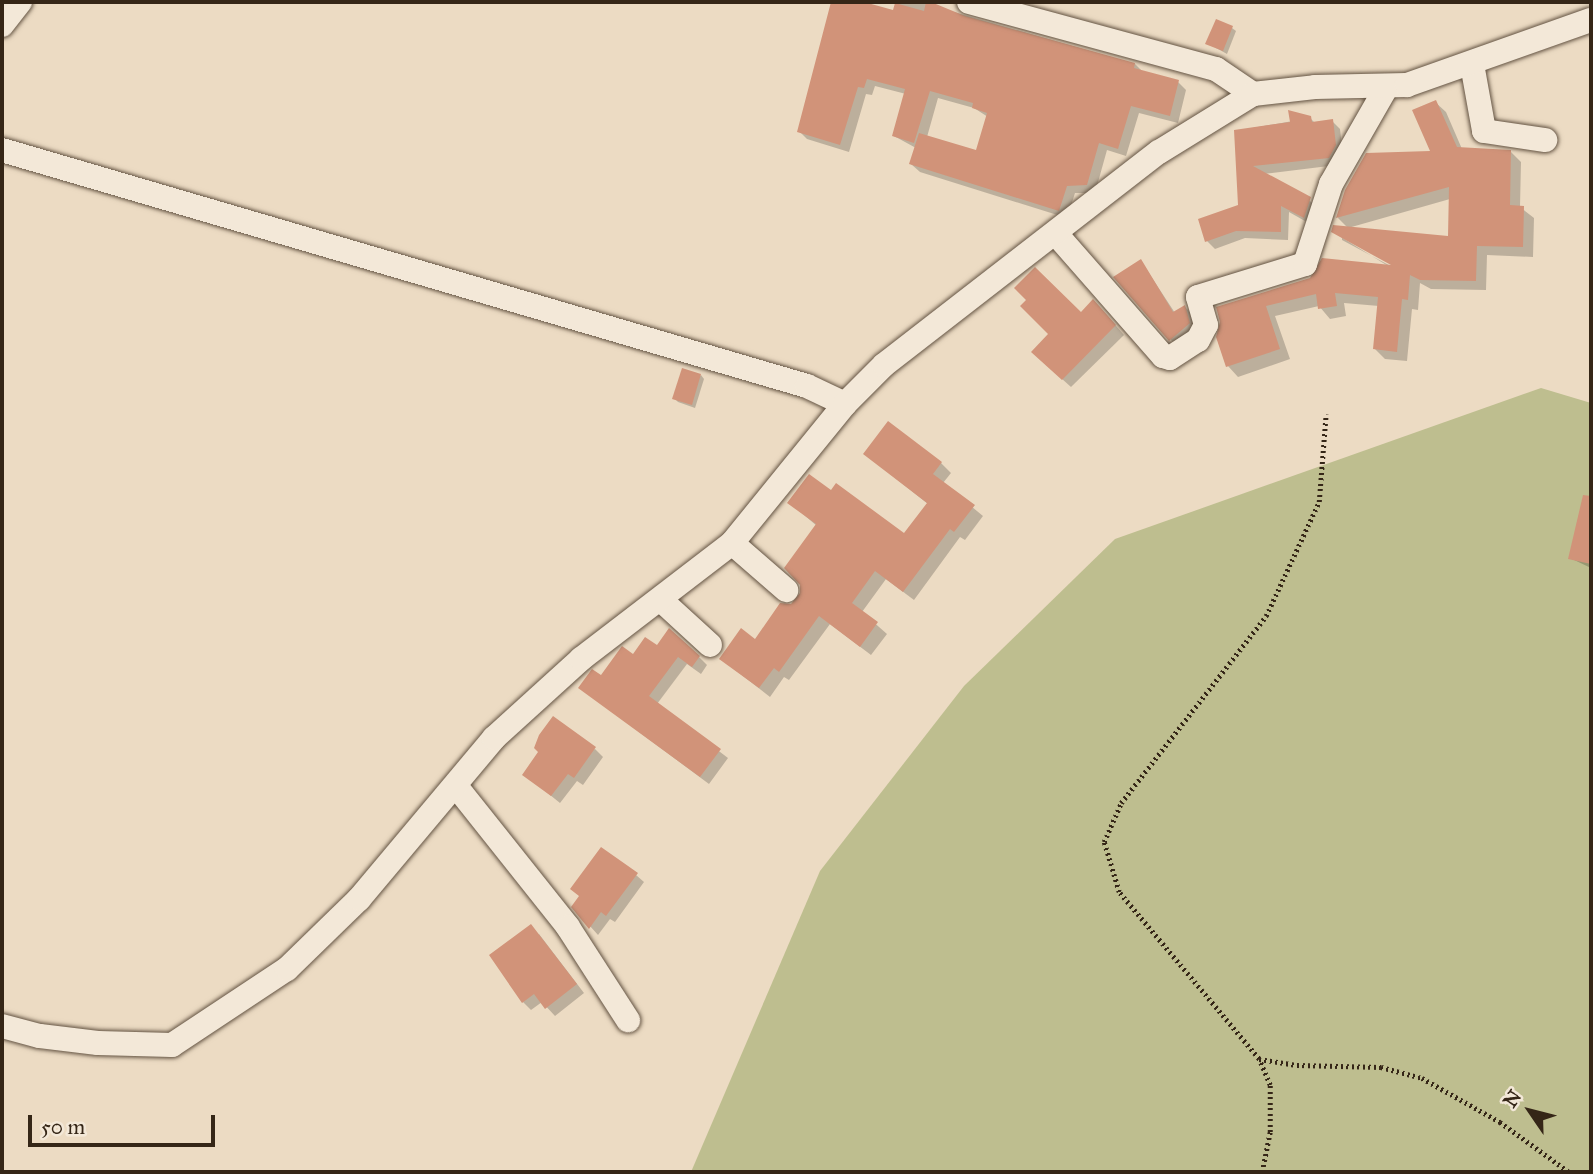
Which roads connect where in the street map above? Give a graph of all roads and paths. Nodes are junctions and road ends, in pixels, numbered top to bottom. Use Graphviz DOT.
graph roads {
  1 [pos="20,2"];
  2 [pos="969,2"];
  3 [pos="1591,20"];
  4 [pos="2,25"];
  5 [pos="1472,64"];
  6 [pos="1385,88"];
  7 [pos="1253,94"];
  8 [pos="1545,140"];
  9 [pos="2,150"];
  10 [pos="1057,235"];
  11 [pos="845,404"];
  12 [pos="1326,414"];
  13 [pos="732,543"];
  14 [pos="786,590"];
  15 [pos="663,601"];
  16 [pos="710,645"];
  17 [pos="456,786"];
  18 [pos="628,1020"];
  19 [pos="2,1026"];
  20 [pos="1259,1059"];
  21 [pos="1262,1172"];
  22 [pos="1569,1172"];
  1 -- 4 [label="street"];
  2 -- 7 [label="street"];
  3 -- 5 [label="street"];
  5 -- 6 [label="street"];
  5 -- 8 [label="street"];
  6 -- 7 [label="street"];
  6 -- 10 [label="street"];
  7 -- 10 [label="street"];
  9 -- 11 [label="street"];
  10 -- 11 [label="street"];
  11 -- 13 [label="street"];
  12 -- 20 [label="path"];
  13 -- 14 [label="street"];
  13 -- 15 [label="street"];
  15 -- 16 [label="street"];
  15 -- 17 [label="street"];
  17 -- 18 [label="street"];
  17 -- 19 [label="street"];
  20 -- 21 [label="path"];
  20 -- 22 [label="path"];
}
